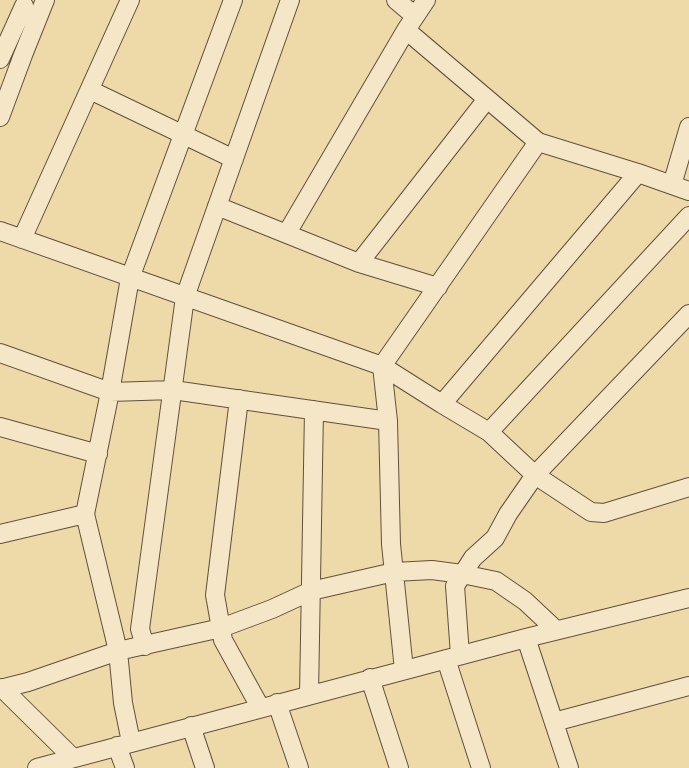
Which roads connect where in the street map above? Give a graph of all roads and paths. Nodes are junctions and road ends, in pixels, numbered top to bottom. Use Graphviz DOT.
graph roads {
  1 [pos="130,0"];
  2 [pos="233,0"];
  3 [pos="290,0"];
  4 [pos="396,0"];
  5 [pos="426,0"];
  6 [pos="31,4"];
  7 [pos="411,23"];
  8 [pos="0,59"];
  9 [pos="90,90"];
  10 [pos="488,99"];
  11 [pos="0,117"];
  12 [pos="689,127"];
  13 [pos="183,134"];
  14 [pos="538,142"];
  15 [pos="234,159"];
  16 [pos="638,173"];
  17 [pos="672,185"];
  18 [pos="689,191"];
  19 [pos="217,206"];
  20 [pos="689,216"];
  21 [pos="0,231"];
  22 [pos="287,233"];
  23 [pos="22,239"];
  24 [pos="359,263"];
  25 [pos="130,278"];
  26 [pos="438,287"];
  27 [pos="185,297"];
  28 [pos="689,314"];
  29 [pos="0,353"];
  30 [pos="382,366"];
  31 [pos="173,390"];
  32 [pos="110,392"];
  33 [pos="239,399"];
  34 [pos="442,404"];
  35 [pos="314,410"];
  36 [pos="388,421"];
  37 [pos="0,427"];
  38 [pos="489,432"];
  39 [pos="98,454"];
  40 [pos="535,475"];
  41 [pos="689,487"];
  42 [pos="85,514"];
  43 [pos="0,534"];
  44 [pos="394,572"];
  45 [pos="462,574"];
  46 [pos="311,591"];
  47 [pos="689,598"];
  48 [pos="221,628"];
  49 [pos="556,630"];
  50 [pos="526,638"];
  51 [pos="145,646"];
  52 [pos="118,651"];
  53 [pos="453,657"];
  54 [pos="404,670"];
  55 [pos="370,678"];
  56 [pos="689,686"];
  57 [pos="1,689"];
  58 [pos="309,695"];
  59 [pos="268,705"];
  60 [pos="554,722"];
  61 [pos="190,726"];
  62 [pos="124,744"];
  63 [pos="73,758"];
  64 [pos="37,768"];
  65 [pos="125,768"];
  66 [pos="205,768"];
  67 [pos="299,768"];
  68 [pos="399,768"];
  69 [pos="481,768"];
  70 [pos="569,768"];
  1 -- 9 [label="street"];
  2 -- 13 [label="street"];
  3 -- 15 [label="street"];
  4 -- 7 [label="street"];
  5 -- 7 [label="street"];
  6 -- 8 [label="street"];
  6 -- 11 [label="street"];
  7 -- 10 [label="street"];
  7 -- 22 [label="street"];
  9 -- 13 [label="street"];
  9 -- 23 [label="street"];
  10 -- 14 [label="street"];
  10 -- 24 [label="street"];
  12 -- 17 [label="street"];
  13 -- 15 [label="street"];
  13 -- 25 [label="street"];
  14 -- 16 [label="street"];
  14 -- 26 [label="street"];
  15 -- 19 [label="street"];
  16 -- 17 [label="street"];
  16 -- 34 [label="street"];
  17 -- 18 [label="street"];
  19 -- 22 [label="street"];
  19 -- 27 [label="street"];
  20 -- 38 [label="street"];
  21 -- 23 [label="street"];
  22 -- 24 [label="street"];
  23 -- 25 [label="street"];
  24 -- 26 [label="street"];
  25 -- 27 [label="street"];
  25 -- 32 [label="street"];
  26 -- 30 [label="street"];
  27 -- 30 [label="street"];
  27 -- 31 [label="street"];
  28 -- 40 [label="street"];
  29 -- 32 [label="street"];
  30 -- 34 [label="street"];
  30 -- 36 [label="street"];
  31 -- 32 [label="street"];
  31 -- 33 [label="street"];
  31 -- 51 [label="street"];
  32 -- 39 [label="street"];
  33 -- 35 [label="street"];
  33 -- 48 [label="street"];
  34 -- 38 [label="street"];
  35 -- 36 [label="street"];
  35 -- 46 [label="street"];
  36 -- 44 [label="street"];
  37 -- 39 [label="street"];
  38 -- 40 [label="street"];
  39 -- 42 [label="street"];
  40 -- 41 [label="street"];
  40 -- 45 [label="street"];
  42 -- 43 [label="street"];
  42 -- 52 [label="street"];
  44 -- 45 [label="street"];
  44 -- 46 [label="street"];
  44 -- 54 [label="street"];
  45 -- 49 [label="street"];
  45 -- 53 [label="street"];
  46 -- 48 [label="street"];
  46 -- 58 [label="street"];
  47 -- 49 [label="street"];
  48 -- 51 [label="street"];
  48 -- 59 [label="street"];
  49 -- 50 [label="street"];
  50 -- 53 [label="street"];
  50 -- 60 [label="street"];
  51 -- 52 [label="street"];
  52 -- 57 [label="street"];
  52 -- 62 [label="street"];
  53 -- 54 [label="street"];
  53 -- 69 [label="street"];
  54 -- 55 [label="street"];
  55 -- 58 [label="street"];
  55 -- 68 [label="street"];
  56 -- 60 [label="street"];
  57 -- 63 [label="street"];
  58 -- 59 [label="street"];
  59 -- 61 [label="street"];
  59 -- 67 [label="street"];
  60 -- 70 [label="street"];
  61 -- 62 [label="street"];
  61 -- 66 [label="street"];
  62 -- 63 [label="street"];
  62 -- 65 [label="street"];
  63 -- 64 [label="street"];
}
